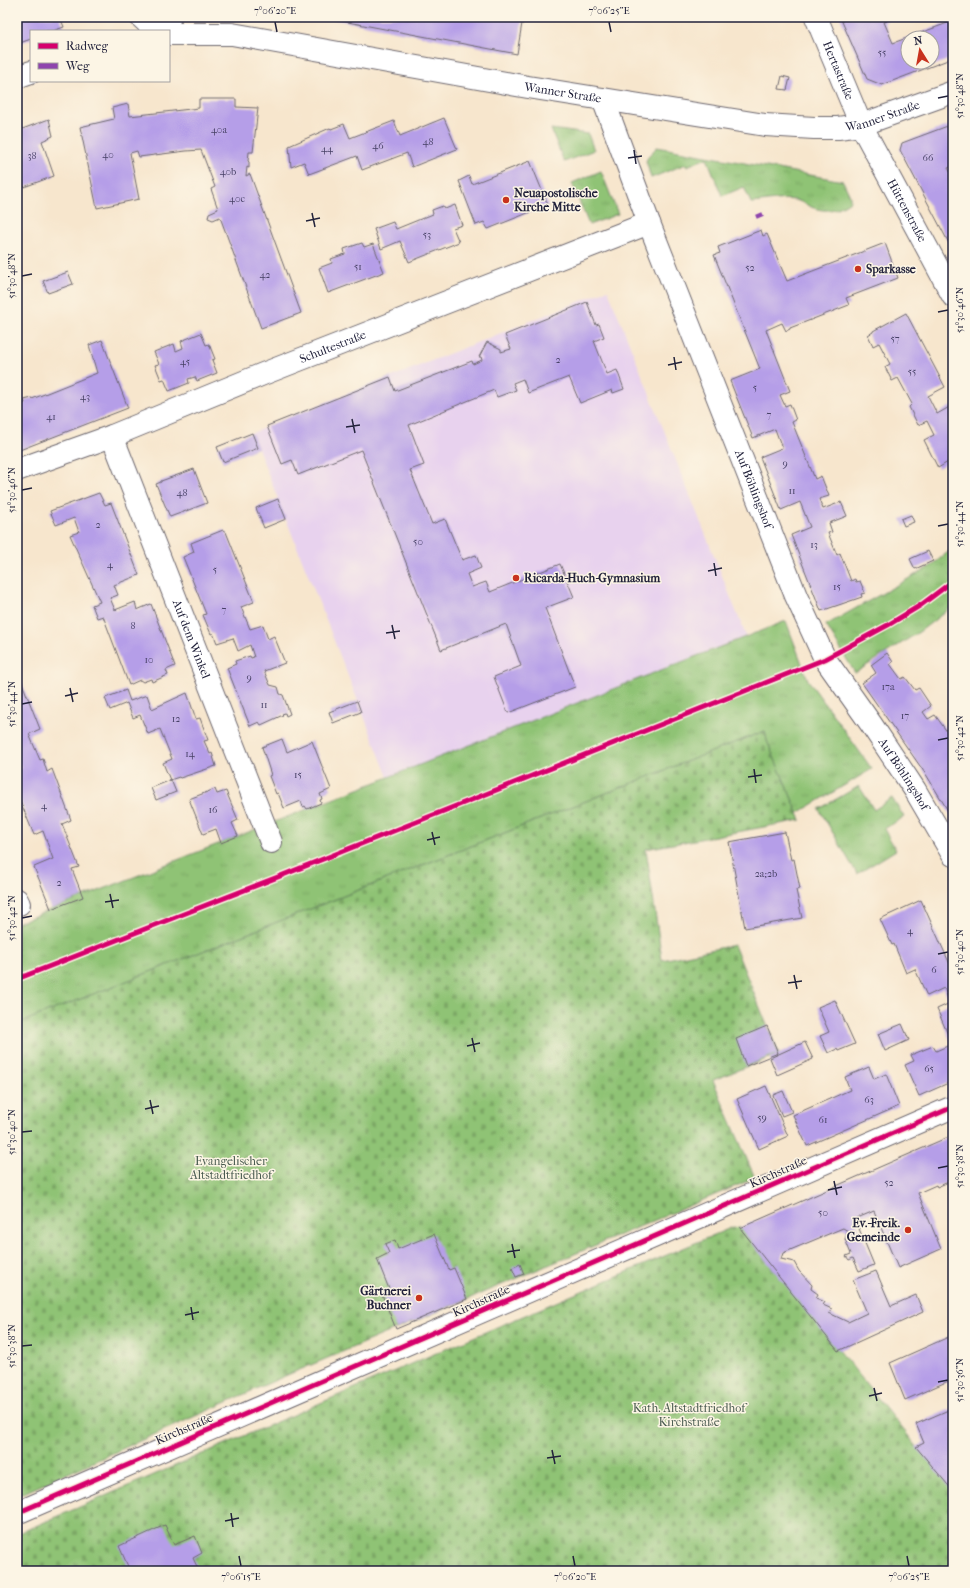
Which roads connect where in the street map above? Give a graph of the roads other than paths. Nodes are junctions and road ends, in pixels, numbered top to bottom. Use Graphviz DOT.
graph roads {
  1 [pos="140,17"];
  2 [pos="170,17"];
  3 [pos="816,17"];
  4 [pos="155,30"];
  5 [pos="163,30"];
  6 [pos="170,34"];
  7 [pos="30,72"];
  8 [pos="17,77"];
  9 [pos="953,92"];
  10 [pos="603,99"];
  11 [pos="861,125"];
  12 [pos="649,224"];
  13 [pos="953,296"];
  14 [pos="112,436"];
  15 [pos="17,470"];
  16 [pos="271,842"];
  17 [pos="953,855"];
  18 [pos="953,1107"];
  19 [pos="17,1513"];
  1 -- 4 [label="street"];
  2 -- 5 [label="street"];
  3 -- 11 [label="street, Hertastraße"];
  6 -- 10 [label="street, Wanner Straße"];
  7 -- 8 [label="street"];
  9 -- 11 [label="street, Wanner Straße"];
  10 -- 11 [label="street, Wanner Straße"];
  10 -- 12 [label="street, Auf Böhlingshof"];
  11 -- 13 [label="street, Hüttenstraße"];
  12 -- 14 [label="street, Schultestraße"];
  12 -- 17 [label="street, Auf Böhlingshof"];
  14 -- 15 [label="street, Schultestraße"];
  14 -- 16 [label="street, Auf dem Winkel"];
  18 -- 19 [label="street, Kirchstraße"];
}
